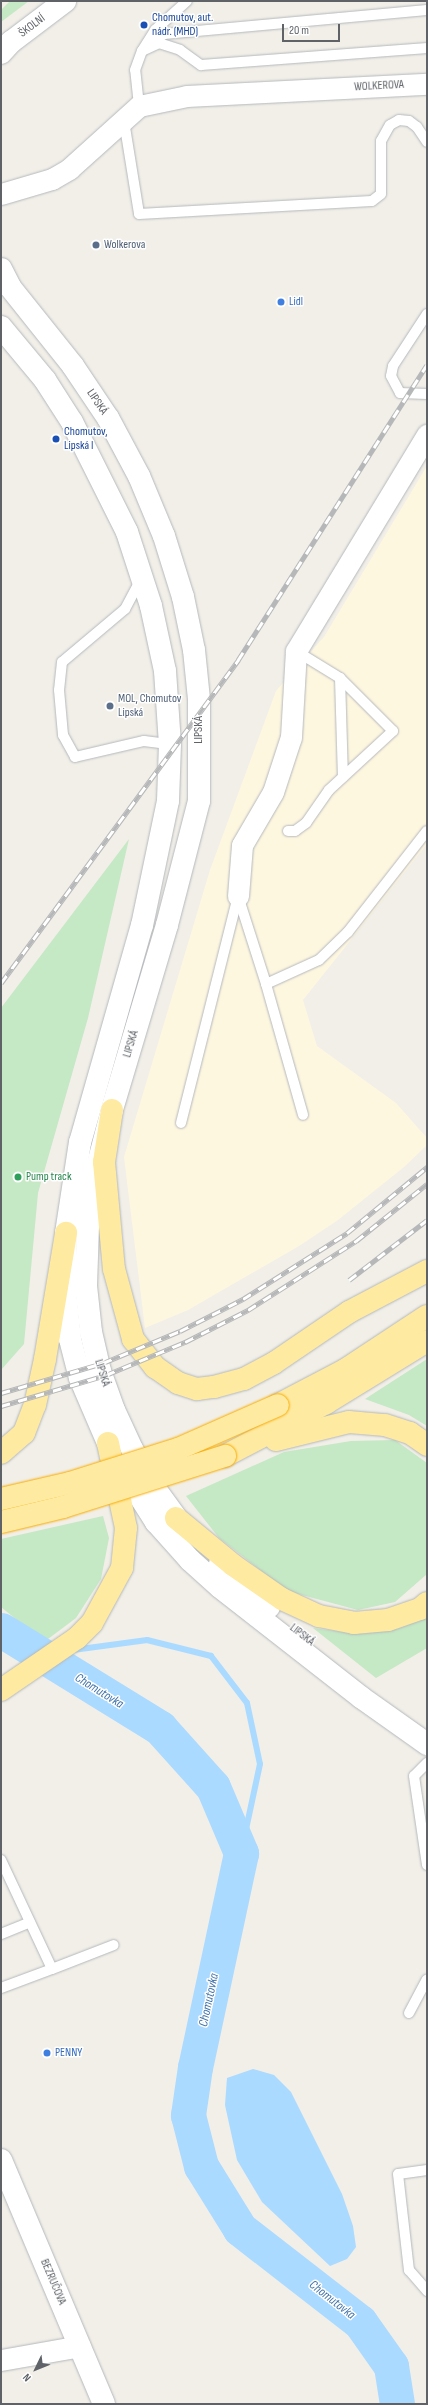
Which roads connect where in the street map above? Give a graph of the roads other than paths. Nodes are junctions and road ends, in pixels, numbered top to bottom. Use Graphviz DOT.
graph roads {
  1 [pos="65,1"];
  2 [pos="187,1"];
  3 [pos="427,10"];
  4 [pos="427,48"];
  5 [pos="142,51"];
  6 [pos="1,53"];
  7 [pos="427,84"];
  8 [pos="139,106"];
  9 [pos="124,121"];
  10 [pos="427,142"];
  11 [pos="1,194"];
  12 [pos="1,270"];
  13 [pos="427,314"];
  14 [pos="1,327"];
  15 [pos="427,394"];
  16 [pos="427,435"];
  17 [pos="143,576"];
  18 [pos="296,651"];
  19 [pos="340,678"];
  20 [pos="170,744"];
  21 [pos="343,777"];
  22 [pos="288,831"];
  23 [pos="427,831"];
  24 [pos="238,896"];
  25 [pos="266,984"];
  26 [pos="112,1110"];
  27 [pos="303,1115"];
  28 [pos="181,1123"];
  29 [pos="66,1233"];
  30 [pos="427,1271"];
  31 [pos="427,1316"];
  32 [pos="427,1341"];
  33 [pos="108,1442"];
  34 [pos="427,1444"];
  35 [pos="1,1453"];
  36 [pos="226,1456"];
  37 [pos="1,1499"];
  38 [pos="176,1518"];
  39 [pos="1,1522"];
  40 [pos="427,1603"];
  41 [pos="1,1690"];
  42 [pos="427,1742"];
  43 [pos="427,1763"];
  44 [pos="1,1860"];
  45 [pos="427,1865"];
  46 [pos="5,1881"];
  47 [pos="30,1922"];
  48 [pos="1,1934"];
  49 [pos="114,1945"];
  50 [pos="52,1969"];
  51 [pos="427,1980"];
  52 [pos="1,1988"];
  53 [pos="408,2012"];
  54 [pos="1,2160"];
  55 [pos="427,2170"];
  56 [pos="427,2291"];
  57 [pos="80,2346"];
  58 [pos="1,2360"];
  59 [pos="104,2404"];
  1 -- 6 [label="main road, ŠKOLNÍ"];
  2 -- 5 [label="lane"];
  3 -- 5 [label="lane"];
  4 -- 5 [label="lane"];
  5 -- 8 [label="lane"];
  7 -- 8 [label="street, WOLKEROVA"];
  8 -- 9 [label="street"];
  9 -- 10 [label="lane"];
  9 -- 11 [label="street"];
  12 -- 26 [label="main road, LIPSKÁ"];
  13 -- 15 [label="lane"];
  14 -- 17 [label="main road, LIPSKÁ"];
  16 -- 18 [label="street"];
  17 -- 20 [label="main road, LIPSKÁ"];
  17 -- 20 [label="lane"];
  18 -- 19 [label="lane"];
  18 -- 24 [label="street"];
  19 -- 21 [label="lane"];
  19 -- 21 [label="lane"];
  20 -- 29 [label="main road, LIPSKÁ"];
  21 -- 22 [label="lane"];
  23 -- 25 [label="lane"];
  24 -- 25 [label="lane"];
  24 -- 28 [label="lane"];
  25 -- 27 [label="lane"];
  26 -- 30 [label="highway"];
  26 -- 38 [label="main road, LIPSKÁ"];
  29 -- 33 [label="main road, LIPSKÁ"];
  29 -- 35 [label="highway"];
  31 -- 37 [label="highway, bridge"];
  32 -- 36 [label="highway"];
  33 -- 41 [label="highway"];
  33 -- 42 [label="main road, LIPSKÁ"];
  34 -- 36 [label="highway"];
  36 -- 39 [label="highway, bridge"];
  38 -- 40 [label="highway"];
  38 -- 42 [label="main road, LIPSKÁ"];
  43 -- 45 [label="lane"];
  44 -- 46 [label="lane"];
  46 -- 47 [label="lane"];
  47 -- 48 [label="lane"];
  47 -- 50 [label="lane"];
  49 -- 50 [label="lane"];
  50 -- 52 [label="lane"];
  51 -- 53 [label="lane"];
  54 -- 57 [label="main road, BEZRUČOVA"];
  55 -- 56 [label="lane"];
  57 -- 58 [label="street"];
  57 -- 59 [label="main road, BEZRUČOVA"];
}
